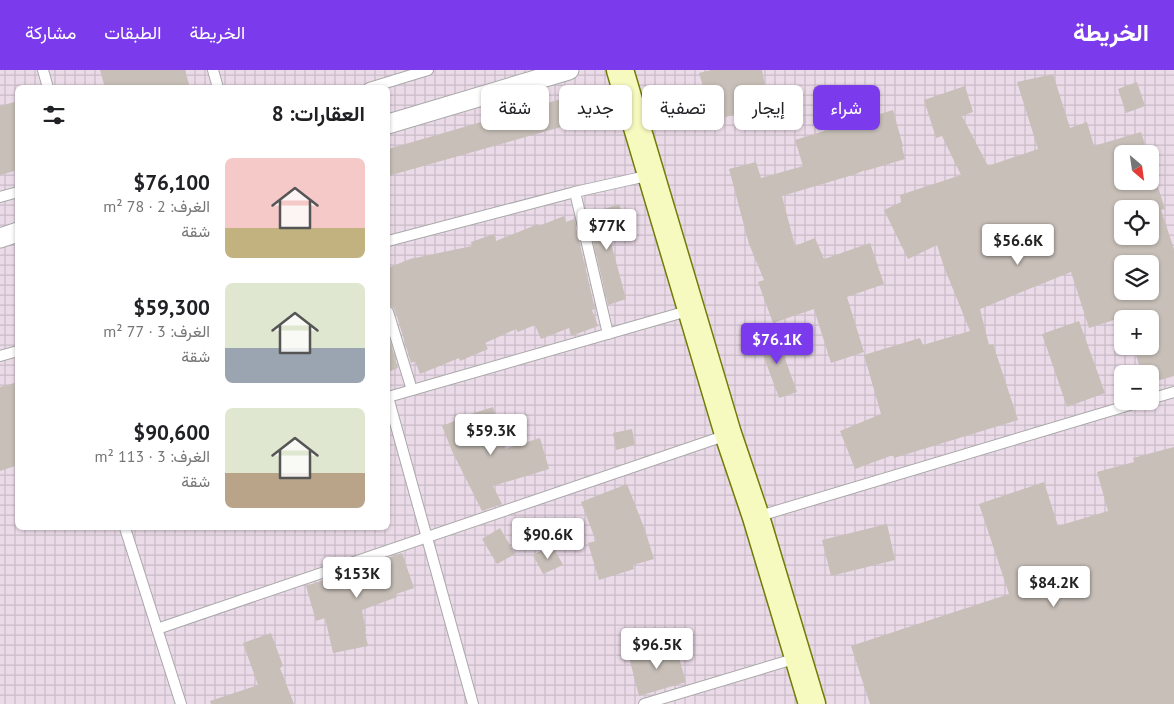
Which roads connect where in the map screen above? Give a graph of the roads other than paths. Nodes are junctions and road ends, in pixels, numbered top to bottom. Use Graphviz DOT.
graph roads {
  1 [pos="43,70"];
  2 [pos="213,70"];
  3 [pos="428,70"];
  4 [pos="569,70"];
  5 [pos="620,70"];
  6 [pos="412,72"];
  7 [pos="47,85"];
  8 [pos="217,85"];
  9 [pos="377,85"];
  10 [pos="390,123"];
  11 [pos="652,175"];
  12 [pos="575,192"];
  13 [pos="15,193"];
  14 [pos="0,197"];
  15 [pos="15,233"];
  16 [pos="0,238"];
  17 [pos="390,240"];
  18 [pos="692,310"];
  19 [pos="390,318"];
  20 [pos="608,334"];
  21 [pos="15,352"];
  22 [pos="0,356"];
  23 [pos="412,390"];
  24 [pos="1174,392"];
  25 [pos="390,396"];
  26 [pos="1159,396"];
  27 [pos="390,404"];
  28 [pos="1114,410"];
  29 [pos="728,434"];
  30 [pos="756,517"];
  31 [pos="126,530"];
  32 [pos="426,536"];
  33 [pos="157,629"];
  34 [pos="798,658"];
  35 [pos="181,704"];
  36 [pos="472,704"];
  37 [pos="644,704"];
  38 [pos="812,704"];
  1 -- 7 [label="lane"];
  2 -- 8 [label="lane"];
  3 -- 6 [label="lane"];
  4 -- 10 [label="street"];
  5 -- 11 [label="street"];
  6 -- 9 [label="lane"];
  11 -- 12 [label="lane"];
  11 -- 18 [label="street"];
  12 -- 17 [label="lane"];
  12 -- 20 [label="lane"];
  13 -- 14 [label="lane"];
  15 -- 16 [label="street"];
  18 -- 20 [label="lane"];
  18 -- 29 [label="street"];
  19 -- 23 [label="lane"];
  20 -- 23 [label="lane"];
  21 -- 22 [label="lane"];
  23 -- 25 [label="lane"];
  24 -- 26 [label="lane"];
  27 -- 32 [label="lane"];
  28 -- 30 [label="lane"];
  29 -- 30 [label="street"];
  29 -- 32 [label="lane"];
  30 -- 34 [label="street"];
  31 -- 33 [label="lane"];
  32 -- 33 [label="lane"];
  32 -- 36 [label="lane"];
  33 -- 35 [label="lane"];
  34 -- 37 [label="lane"];
  34 -- 38 [label="street"];
}
